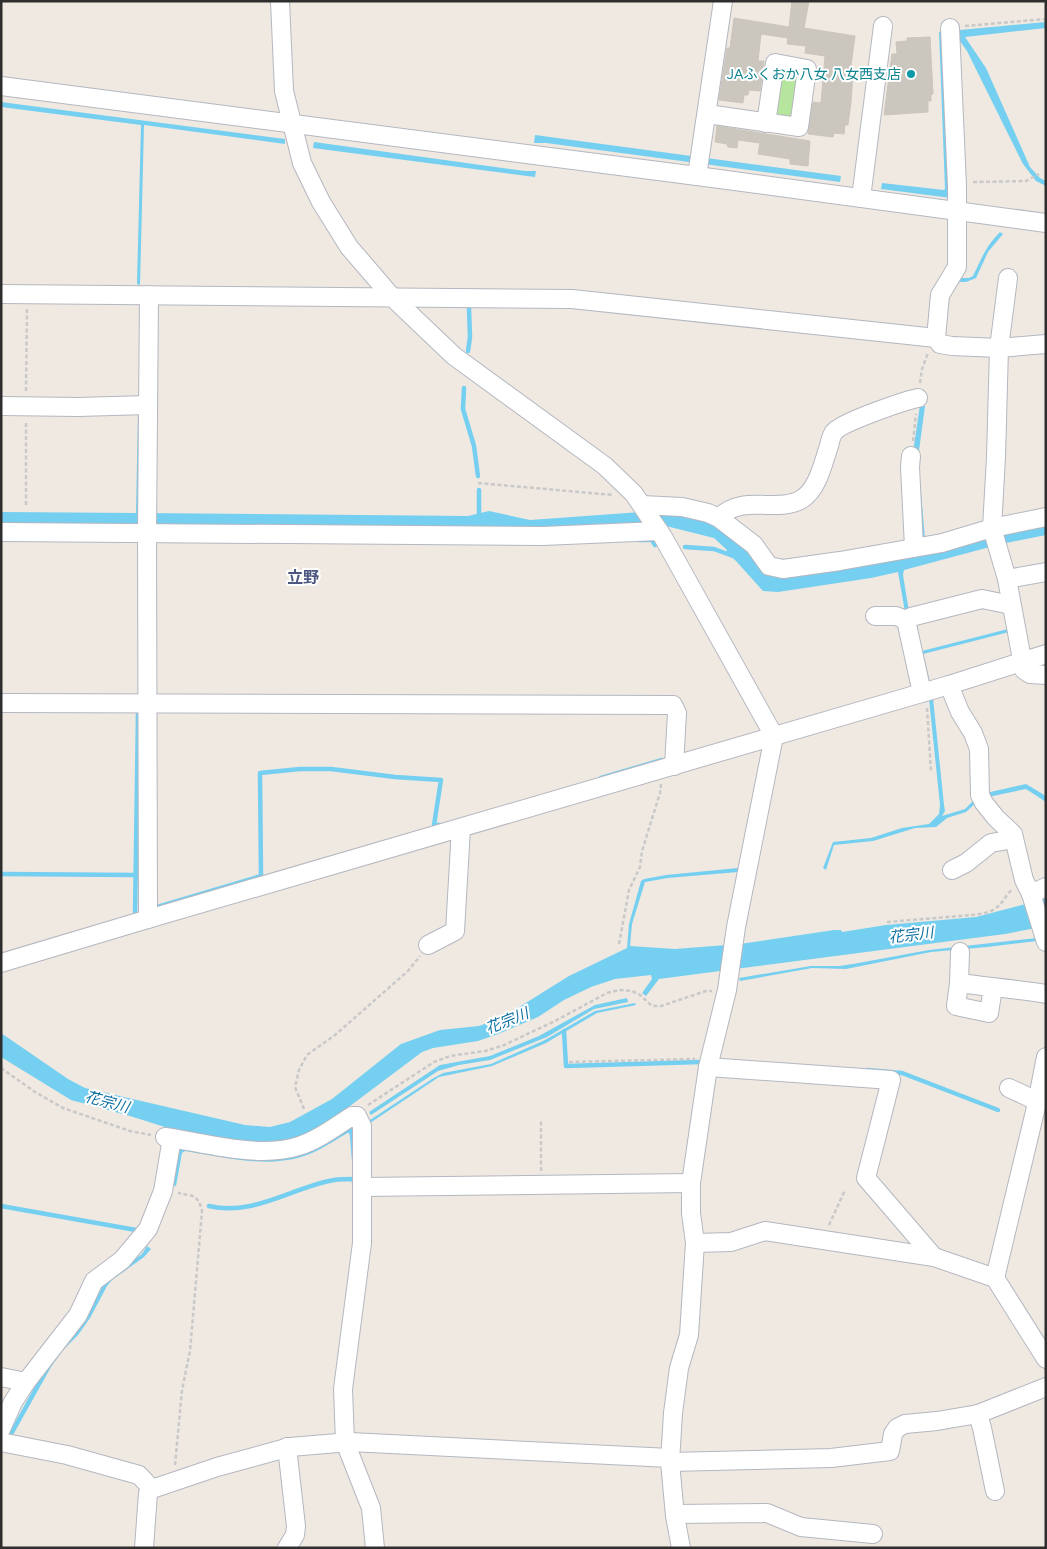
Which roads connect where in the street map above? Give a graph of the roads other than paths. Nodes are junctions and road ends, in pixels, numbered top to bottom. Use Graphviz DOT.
graph roads {
  1 [pos="280,1"];
  2 [pos="724,1"];
  3 [pos="882,26"];
  4 [pos="950,33"];
  5 [pos="1,86"];
  6 [pos="707,114"];
  7 [pos="766,122"];
  8 [pos="291,123"];
  9 [pos="697,176"];
  10 [pos="861,198"];
  11 [pos="957,211"];
  12 [pos="1046,223"];
  13 [pos="1008,278"];
  14 [pos="1,294"];
  15 [pos="150,295"];
  16 [pos="392,297"];
  17 [pos="936,338"];
  18 [pos="1046,344"];
  19 [pos="999,348"];
  20 [pos="918,398"];
  21 [pos="148,405"];
  22 [pos="1,406"];
  23 [pos="911,456"];
  24 [pos="638,499"];
  25 [pos="719,518"];
  26 [pos="1046,518"];
  27 [pos="147,524"];
  28 [pos="992,528"];
  29 [pos="659,531"];
  30 [pos="1,532"];
  31 [pos="914,547"];
  32 [pos="1046,572"];
  33 [pos="1007,578"];
  34 [pos="1011,605"];
  35 [pos="875,616"];
  36 [pos="906,620"];
  37 [pos="1046,654"];
  38 [pos="1022,663"];
  39 [pos="1046,675"];
  40 [pos="949,685"];
  41 [pos="922,692"];
  42 [pos="1,703"];
  43 [pos="147,704"];
  44 [pos="774,736"];
  45 [pos="667,768"];
  46 [pos="461,828"];
  47 [pos="1014,839"];
  48 [pos="952,870"];
  49 [pos="1034,887"];
  50 [pos="148,919"];
  51 [pos="1046,942"];
  52 [pos="428,945"];
  53 [pos="960,952"];
  54 [pos="1,964"];
  55 [pos="959,983"];
  56 [pos="993,988"];
  57 [pos="1046,994"];
  58 [pos="1046,1057"];
  59 [pos="709,1063"];
  60 [pos="1009,1088"];
  61 [pos="1037,1101"];
  62 [pos="691,1183"];
  63 [pos="362,1187"];
  64 [pos="695,1242"];
  65 [pos="934,1257"];
  66 [pos="995,1278"];
  67 [pos="1046,1359"];
  68 [pos="1,1377"];
  69 [pos="26,1382"];
  70 [pos="1046,1387"];
  71 [pos="978,1414"];
  72 [pos="1,1429"];
  73 [pos="1,1442"];
  74 [pos="345,1442"];
  75 [pos="287,1447"];
  76 [pos="670,1460"];
  77 [pos="152,1489"];
  78 [pos="995,1491"];
  79 [pos="675,1514"];
  80 [pos="873,1534"];
  81 [pos="144,1548"];
  82 [pos="286,1548"];
  83 [pos="374,1548"];
  84 [pos="681,1548"];
  1 -- 8 [label="street"];
  2 -- 6 [label="street"];
  3 -- 10 [label="street"];
  4 -- 11 [label="street"];
  5 -- 8 [label="street"];
  6 -- 7 [label="street"];
  6 -- 9 [label="street"];
  8 -- 9 [label="street"];
  8 -- 16 [label="street"];
  9 -- 10 [label="street"];
  10 -- 11 [label="street"];
  11 -- 12 [label="street"];
  11 -- 17 [label="street"];
  13 -- 19 [label="street"];
  14 -- 15 [label="street"];
  15 -- 16 [label="street"];
  15 -- 21 [label="street"];
  16 -- 17 [label="street"];
  16 -- 24 [label="street"];
  17 -- 19 [label="street"];
  18 -- 19 [label="street"];
  19 -- 28 [label="street"];
  20 -- 25 [label="street"];
  21 -- 22 [label="street"];
  21 -- 27 [label="street"];
  23 -- 31 [label="street"];
  24 -- 25 [label="street"];
  24 -- 29 [label="street"];
  25 -- 31 [label="street"];
  26 -- 28 [label="street"];
  27 -- 29 [label="street"];
  27 -- 30 [label="street"];
  27 -- 43 [label="street"];
  28 -- 31 [label="street"];
  28 -- 33 [label="street"];
  29 -- 44 [label="street"];
  32 -- 33 [label="street"];
  33 -- 34 [label="street"];
  34 -- 36 [label="street"];
  34 -- 38 [label="street"];
  35 -- 36 [label="street"];
  36 -- 41 [label="street"];
  37 -- 38 [label="street"];
  38 -- 39 [label="street"];
  38 -- 40 [label="street"];
  40 -- 41 [label="street"];
  40 -- 47 [label="street"];
  41 -- 44 [label="street"];
  42 -- 43 [label="street"];
  43 -- 45 [label="street"];
  43 -- 50 [label="street"];
  44 -- 45 [label="street"];
  44 -- 59 [label="street"];
  45 -- 46 [label="street"];
  46 -- 50 [label="street"];
  46 -- 52 [label="street"];
  47 -- 48 [label="street"];
  47 -- 49 [label="street"];
  49 -- 51 [label="street"];
  50 -- 54 [label="street"];
  53 -- 55 [label="street"];
  55 -- 56 [label="street"];
  55 -- 56 [label="street"];
  56 -- 57 [label="street"];
  58 -- 61 [label="street"];
  59 -- 62 [label="street"];
  59 -- 65 [label="street"];
  60 -- 61 [label="street"];
  61 -- 66 [label="street"];
  62 -- 63 [label="street"];
  62 -- 64 [label="street"];
  63 -- 69 [label="street"];
  63 -- 74 [label="street"];
  64 -- 65 [label="street"];
  64 -- 76 [label="street"];
  65 -- 66 [label="street"];
  66 -- 67 [label="street"];
  68 -- 69 [label="street"];
  69 -- 72 [label="street"];
  70 -- 71 [label="street"];
  71 -- 76 [label="street"];
  71 -- 78 [label="street"];
  73 -- 77 [label="street"];
  74 -- 75 [label="street"];
  74 -- 76 [label="street"];
  74 -- 83 [label="street"];
  75 -- 77 [label="street"];
  75 -- 82 [label="street"];
  76 -- 79 [label="street"];
  77 -- 81 [label="street"];
  79 -- 80 [label="street"];
  79 -- 84 [label="street"];
}
